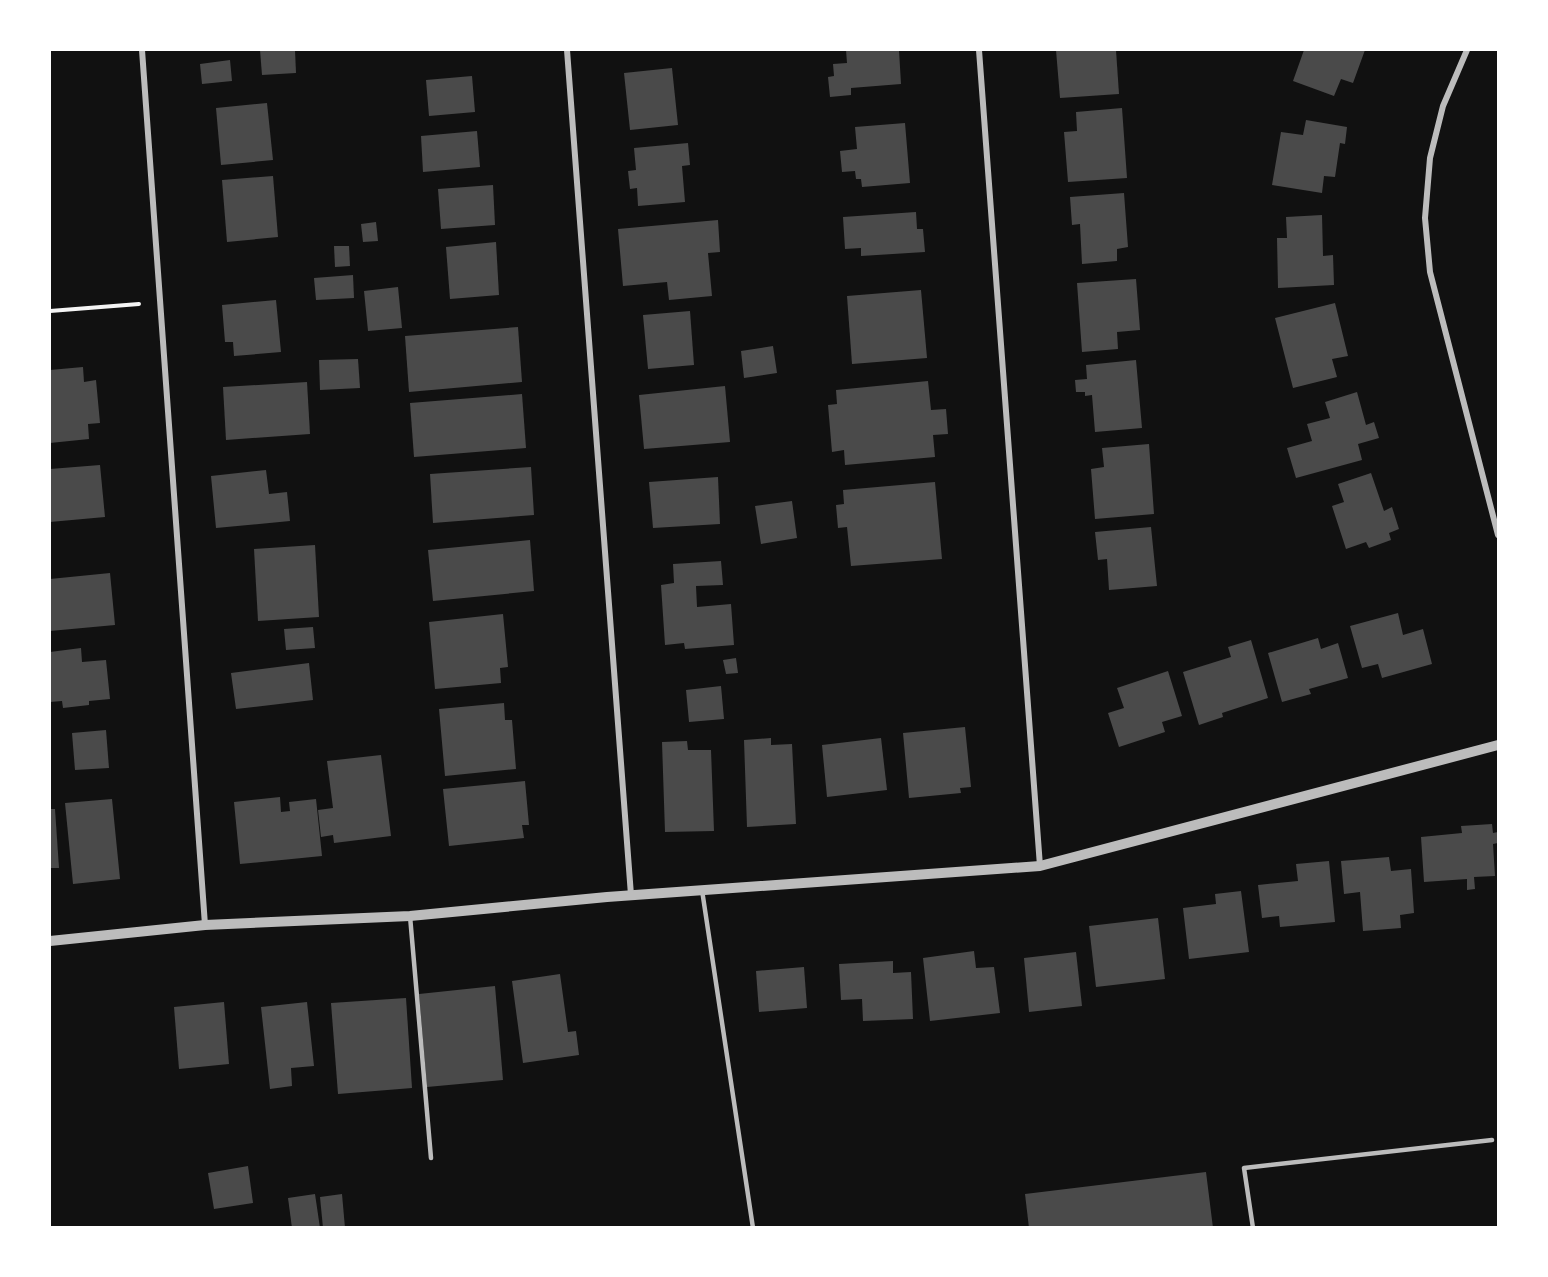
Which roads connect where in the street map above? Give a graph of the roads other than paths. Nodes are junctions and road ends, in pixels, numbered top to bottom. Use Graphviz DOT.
graph roads {
  1 [pos="142,50"];
  2 [pos="567,50"];
  3 [pos="979,50"];
  4 [pos="1467,50"];
  5 [pos="1498,534"];
  6 [pos="1498,745"];
  7 [pos="1040,866"];
  8 [pos="702,890"];
  9 [pos="631,896"];
  10 [pos="410,916"];
  11 [pos="205,926"];
  12 [pos="50,941"];
  13 [pos="1492,1140"];
  14 [pos="431,1158"];
  15 [pos="753,1227"];
  16 [pos="1253,1227"];
  1 -- 11 [label="street"];
  2 -- 9 [label="street"];
  3 -- 7 [label="street"];
  4 -- 5 [label="street"];
  6 -- 7 [label="street"];
  7 -- 8 [label="street"];
  8 -- 9 [label="street"];
  8 -- 15 [label="lane"];
  9 -- 10 [label="street"];
  10 -- 11 [label="street"];
  10 -- 14 [label="lane"];
  11 -- 12 [label="street"];
  13 -- 16 [label="lane"];
}
